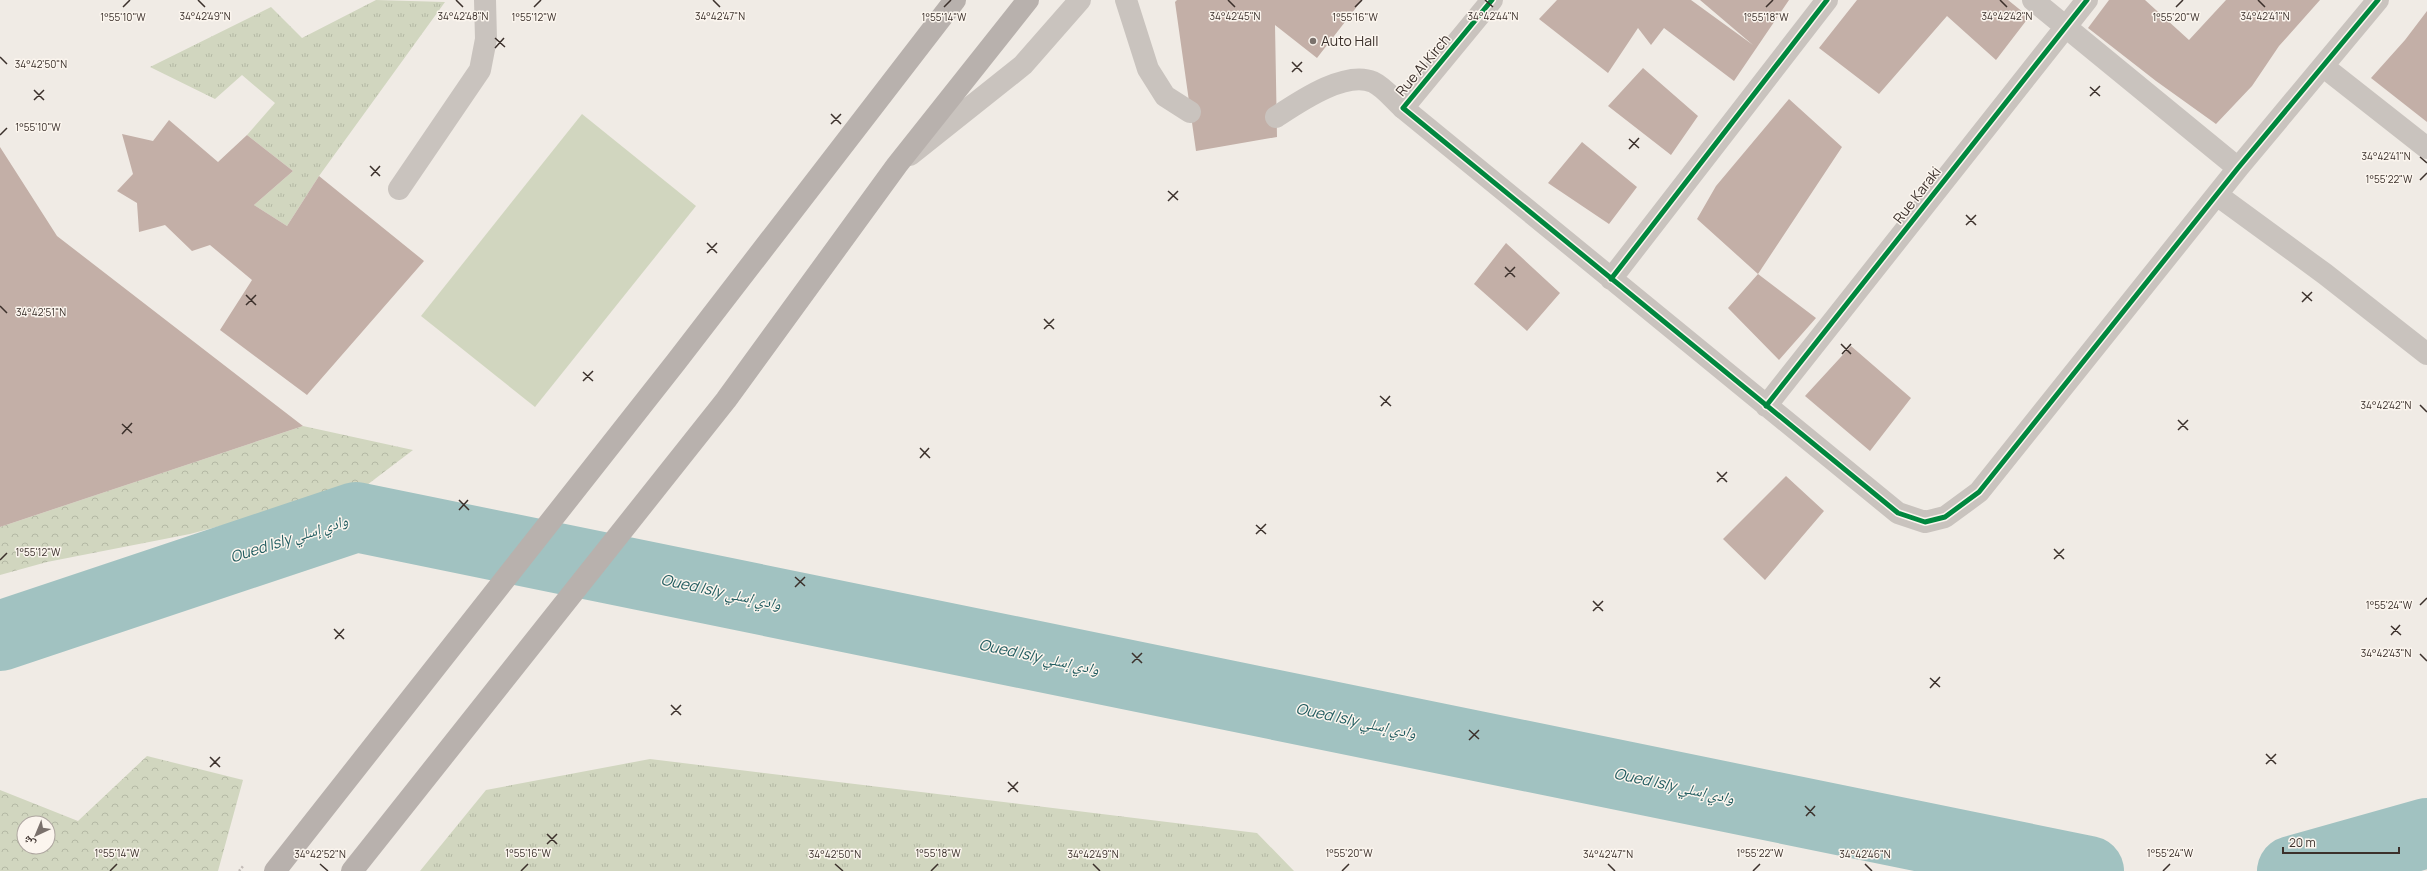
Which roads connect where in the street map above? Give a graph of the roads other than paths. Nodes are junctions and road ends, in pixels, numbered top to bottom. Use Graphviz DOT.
graph roads {
  1 [pos="485,0"];
  2 [pos="954,0"];
  3 [pos="1028,0"];
  4 [pos="1080,0"];
  5 [pos="1126,0"];
  6 [pos="1492,0"];
  7 [pos="1828,0"];
  8 [pos="2033,0"];
  9 [pos="2087,0"];
  10 [pos="2378,0"];
  11 [pos="2065,27"];
  12 [pos="2324,67"];
  13 [pos="1403,108"];
  14 [pos="1190,112"];
  15 [pos="1276,117"];
  16 [pos="2427,148"];
  17 [pos="897,165"];
  18 [pos="2238,168"];
  19 [pos="399,189"];
  20 [pos="2217,195"];
  21 [pos="1611,279"];
  22 [pos="2427,354"];
  23 [pos="1766,406"];
  24 [pos="275,871"];
  25 [pos="352,871"];
  1 -- 19 [label="street"];
  2 -- 24 [label="main road"];
  3 -- 17 [label="main road"];
  4 -- 17 [label="street"];
  5 -- 14 [label="street"];
  6 -- 13 [label="street, Rue Al Kirch"];
  7 -- 21 [label="street"];
  8 -- 11 [label="street"];
  9 -- 11 [label="street, Rue Karaki"];
  10 -- 12 [label="street"];
  11 -- 18 [label="street"];
  11 -- 23 [label="street, Rue Karaki"];
  12 -- 16 [label="street"];
  12 -- 18 [label="street"];
  13 -- 15 [label="street"];
  13 -- 21 [label="street"];
  17 -- 25 [label="main road"];
  18 -- 20 [label="street"];
  20 -- 22 [label="street"];
  20 -- 23 [label="street"];
  21 -- 23 [label="street"];
}
